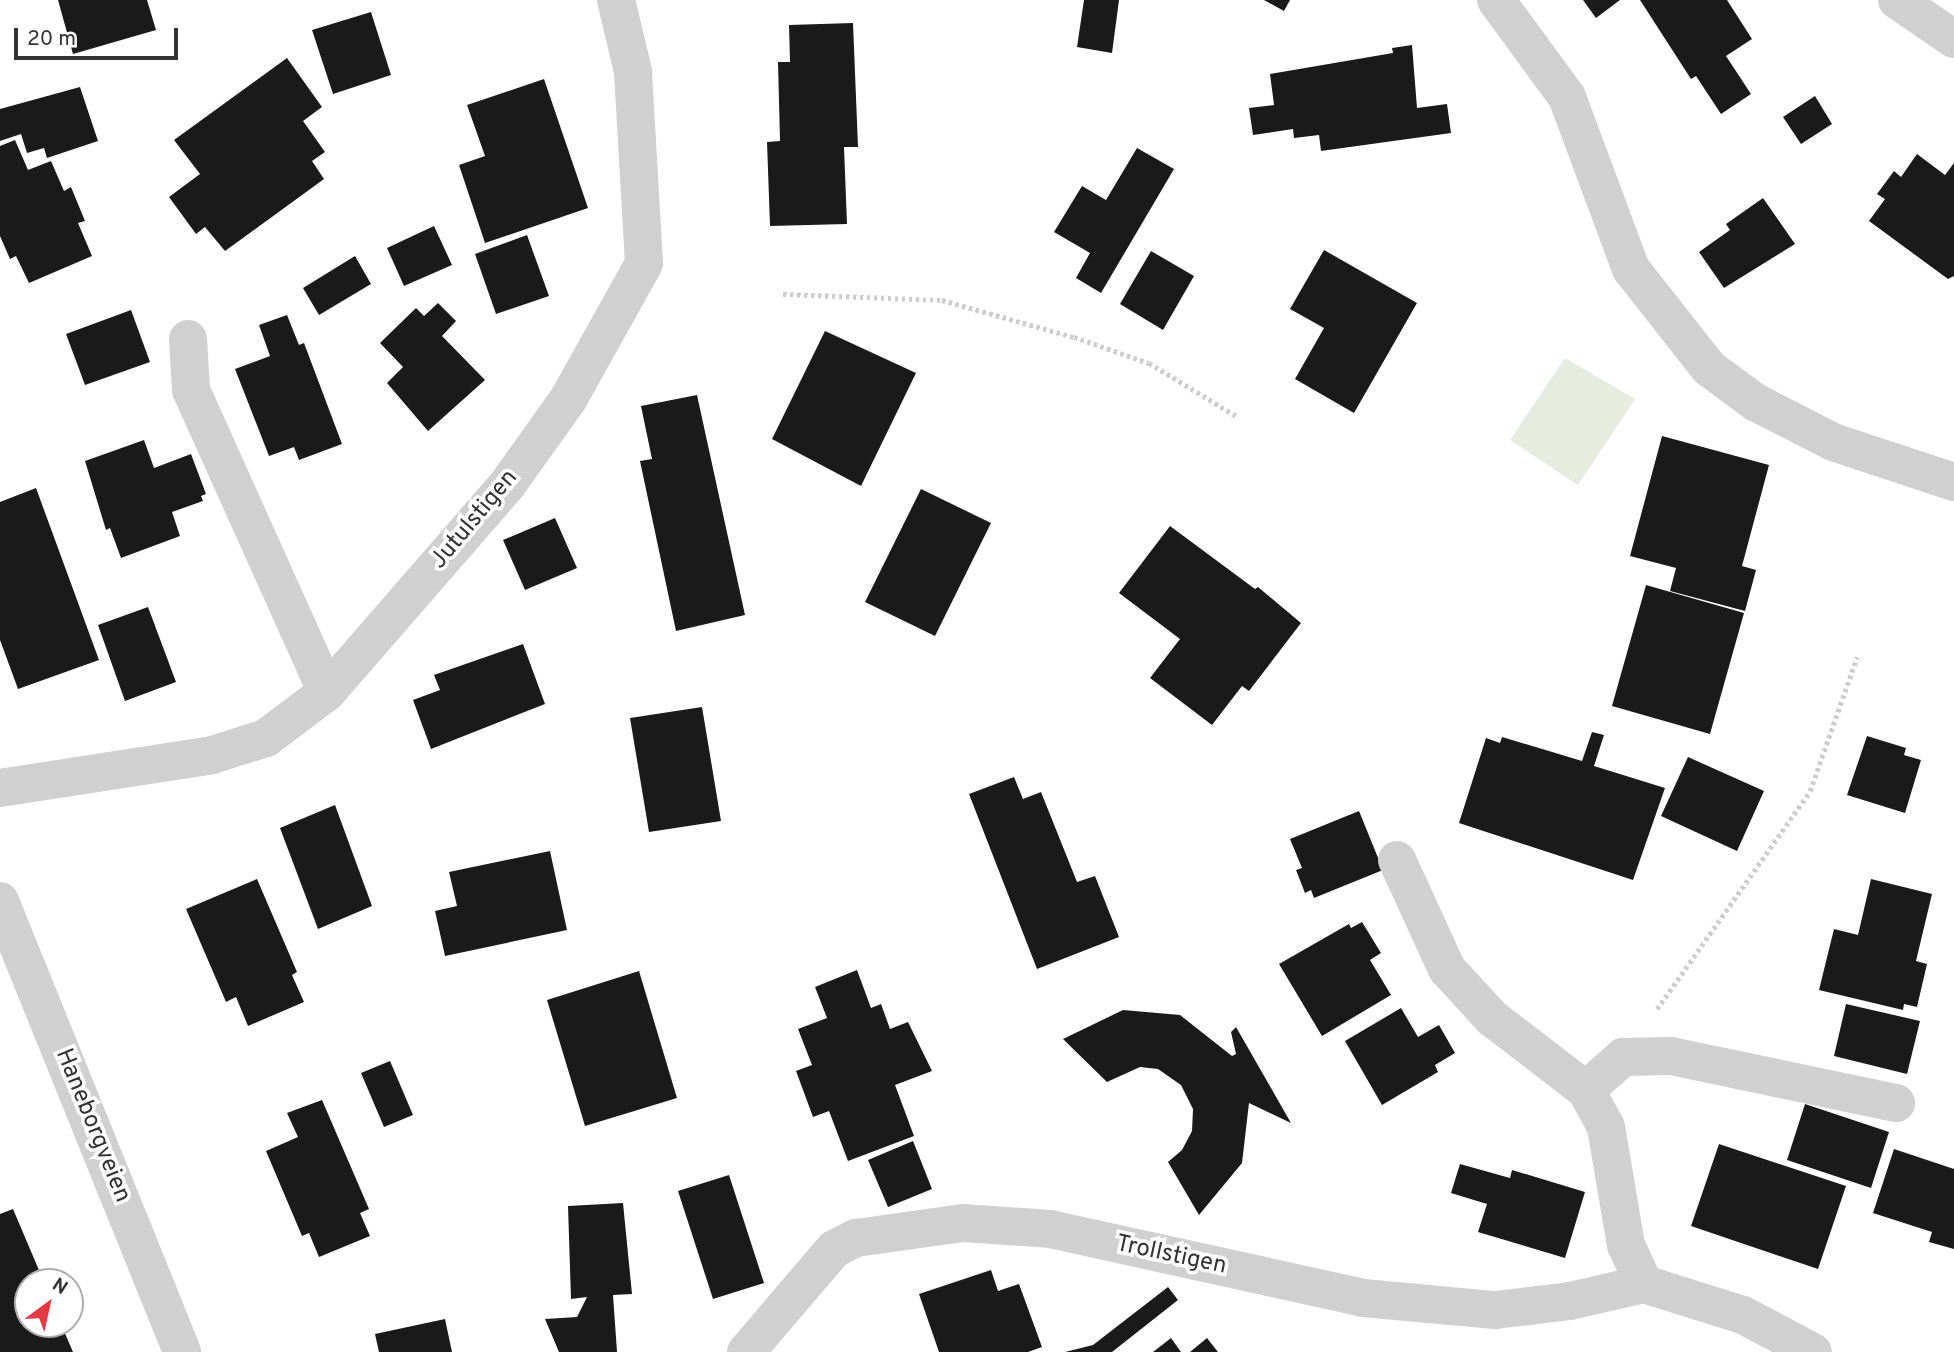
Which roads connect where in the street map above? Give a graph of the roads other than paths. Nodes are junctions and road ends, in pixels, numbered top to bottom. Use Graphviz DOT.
graph roads {
  1 [pos="616,0"];
  2 [pos="1496,0"];
  3 [pos="1897,0"];
  4 [pos="1954,39"];
  5 [pos="188,340"];
  6 [pos="1954,482"];
  7 [pos="327,692"];
  8 [pos="0,788"];
  9 [pos="1397,860"];
  10 [pos="0,901"];
  11 [pos="1586,1090"];
  12 [pos="1896,1103"];
  13 [pos="1644,1284"];
  14 [pos="182,1352"];
  15 [pos="746,1352"];
  16 [pos="1813,1352"];
  1 -- 7 [label="street, Jutulstigen"];
  2 -- 6 [label="street"];
  3 -- 4 [label="street"];
  5 -- 7 [label="street"];
  7 -- 8 [label="street, Jutulstigen"];
  9 -- 11 [label="street"];
  10 -- 14 [label="street, Haneborgveien"];
  11 -- 12 [label="street"];
  11 -- 13 [label="street"];
  13 -- 15 [label="street, Trollstigen"];
  13 -- 16 [label="street"];
}
